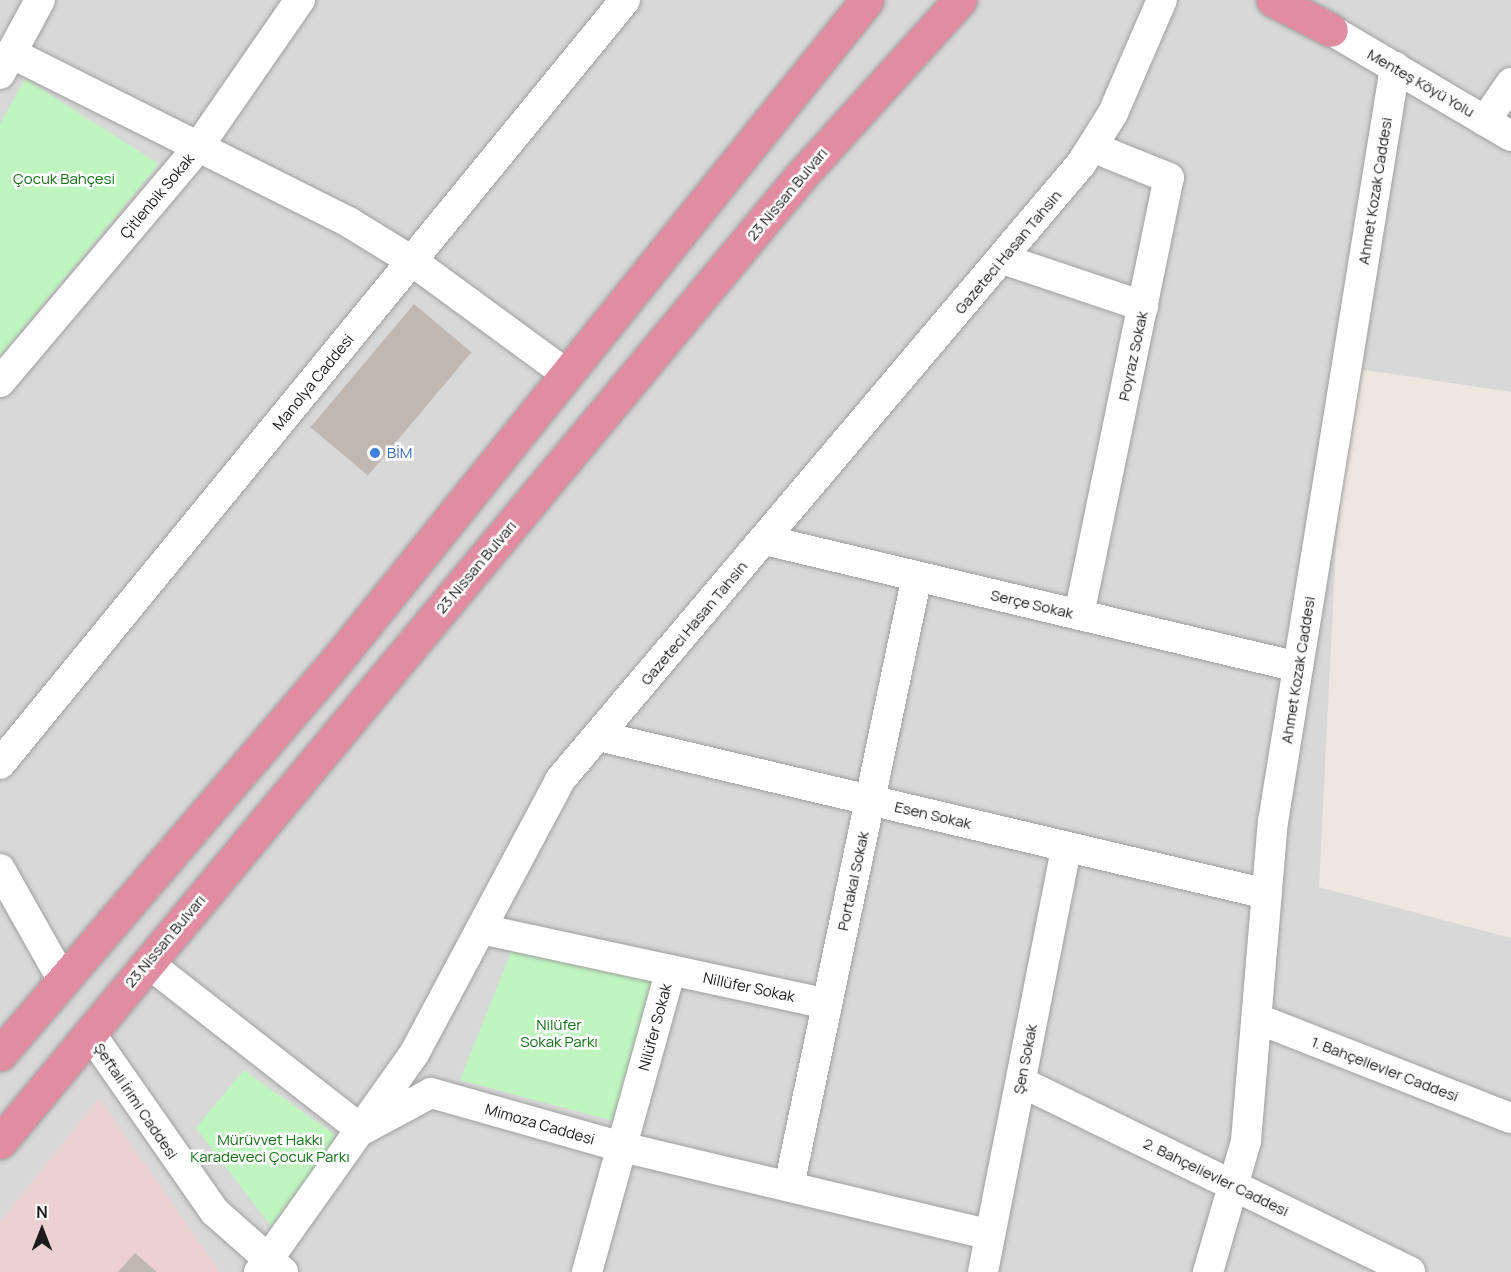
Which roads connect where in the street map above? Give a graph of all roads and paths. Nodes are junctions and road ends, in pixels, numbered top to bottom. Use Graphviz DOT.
graph roads {
  1 [pos="40,0"];
  2 [pos="300,0"];
  3 [pos="625,0"];
  4 [pos="867,0"];
  5 [pos="960,0"];
  6 [pos="1162,0"];
  7 [pos="1273,0"];
  8 [pos="1289,0"];
  9 [pos="1331,30"];
  10 [pos="6,64"];
  11 [pos="1395,67"];
  12 [pos="1511,83"];
  13 [pos="1485,121"];
  14 [pos="1511,136"];
  15 [pos="1092,147"];
  16 [pos="196,150"];
  17 [pos="1003,259"];
  18 [pos="412,261"];
  19 [pos="1143,306"];
  20 [pos="568,375"];
  21 [pos="0,382"];
  22 [pos="765,540"];
  23 [pos="917,576"];
  24 [pos="1079,615"];
  25 [pos="1299,667"];
  26 [pos="599,736"];
  27 [pos="0,764"];
  28 [pos="870,800"];
  29 [pos="1066,847"];
  30 [pos="0,869"];
  31 [pos="1267,894"];
  32 [pos="481,929"];
  33 [pos="148,963"];
  34 [pos="671,970"];
  35 [pos="62,979"];
  36 [pos="827,1004"];
  37 [pos="1258,1019"];
  38 [pos="90,1033"];
  39 [pos="0,1054"];
  40 [pos="1021,1082"];
  41 [pos="1511,1118"];
  42 [pos="362,1130"];
  43 [pos="0,1142"];
  44 [pos="622,1147"];
  45 [pos="789,1186"];
  46 [pos="1235,1186"];
  47 [pos="990,1235"];
  48 [pos="1354,1259"];
  49 [pos="270,1268"];
  50 [pos="587,1272"];
  51 [pos="983,1272"];
  52 [pos="1208,1272"];
  53 [pos="1410,1272"];
  1 -- 10 [label="street"];
  2 -- 16 [label="street, Çitlenbik Sokak"];
  3 -- 18 [label="street, Manolya Caddesi"];
  4 -- 20 [label="highway"];
  5 -- 33 [label="highway, 23 Nissan Bulvarı"];
  6 -- 15 [label="street, Gazeteci Hasan Tahsin"];
  7 -- 9 [label="highway"];
  8 -- 9 [label="highway"];
  9 -- 11 [label="street, Menteş Köyü Yolu"];
  10 -- 16 [label="street"];
  11 -- 13 [label="street, Menteş Köyü Yolu"];
  11 -- 25 [label="street, Ahmet Kozak Caddesi"];
  12 -- 13 [label="street"];
  13 -- 14 [label="street, Menteş Köyü Yolu"];
  15 -- 17 [label="street, Gazeteci Hasan Tahsin"];
  15 -- 19 [label="street, Poyraz Sokak"];
  16 -- 18 [label="street"];
  16 -- 21 [label="street, Çitlenbik Sokak"];
  17 -- 19 [label="street"];
  17 -- 22 [label="street, Gazeteci Hasan Tahsin"];
  18 -- 20 [label="street"];
  18 -- 27 [label="street, Manolya Caddesi"];
  19 -- 24 [label="street, Poyraz Sokak"];
  20 -- 35 [label="highway"];
  22 -- 23 [label="street, Serçe Sokak"];
  22 -- 26 [label="street, Gazeteci Hasan Tahsin"];
  23 -- 24 [label="street, Serçe Sokak"];
  23 -- 28 [label="street, Portakal Sokak"];
  24 -- 25 [label="street, Serçe Sokak"];
  25 -- 31 [label="street, Ahmet Kozak Caddesi"];
  26 -- 28 [label="street, Esen Sokak"];
  26 -- 32 [label="street, Gazeteci Hasan Tahsin"];
  28 -- 29 [label="street, Esen Sokak"];
  28 -- 36 [label="street, Portakal Sokak"];
  29 -- 31 [label="street, Esen Sokak"];
  29 -- 40 [label="street, Şen Sokak"];
  30 -- 35 [label="street"];
  31 -- 37 [label="street, Ahmet Kozak Caddesi"];
  32 -- 34 [label="street, Nilüfer Sokak"];
  32 -- 42 [label="street, Gazeteci Hasan Tahsin"];
  33 -- 38 [label="highway, 23 Nissan Bulvarı"];
  33 -- 42 [label="street"];
  34 -- 36 [label="street, Nillüfer Sokak"];
  34 -- 44 [label="street, Nilüfer Sokak"];
  35 -- 39 [label="highway"];
  36 -- 45 [label="street, Portakal Sokak"];
  37 -- 41 [label="street, 1. Bahçelievler Caddesi"];
  37 -- 46 [label="street, Ahmet Kozak Caddesi"];
  38 -- 43 [label="highway, 23 Nissan Bulvarı"];
  38 -- 49 [label="street, Şeftali İrimi Caddesi"];
  40 -- 46 [label="street, 2. Bahçelievler Caddesi"];
  40 -- 47 [label="street, Şen Sokak"];
  42 -- 44 [label="street, Mimoza Caddesi"];
  42 -- 49 [label="street, Gazeteci Hasan Tahsin"];
  44 -- 45 [label="street, Mimoza Caddesi"];
  44 -- 50 [label="street, Nilüfer Sokak"];
  45 -- 47 [label="street, Mimoza Caddesi"];
  46 -- 48 [label="street, 2. Bahçelievler Caddesi"];
  46 -- 52 [label="street, Ahmet Kozak Caddesi"];
  47 -- 51 [label="street, Şen Sokak"];
  48 -- 53 [label="street, 2. Bahçelievler Caddesi"];
}
